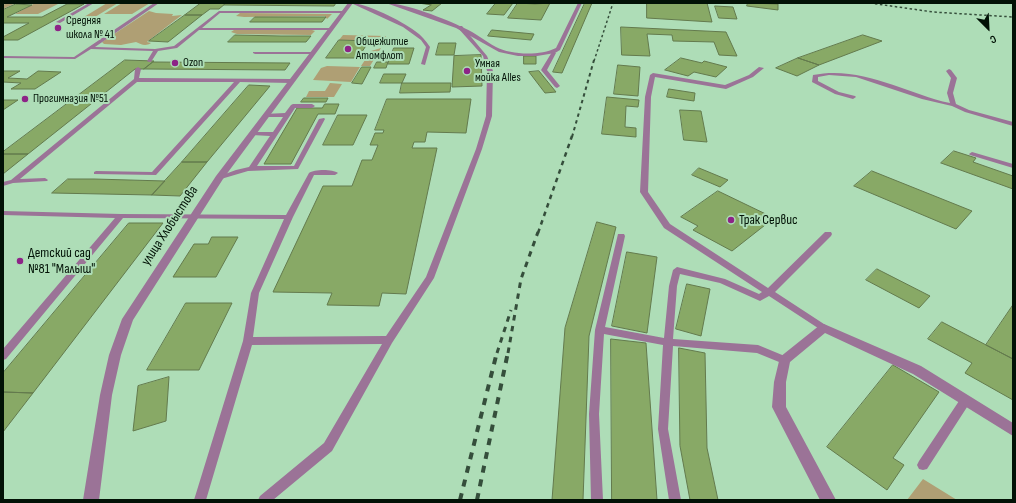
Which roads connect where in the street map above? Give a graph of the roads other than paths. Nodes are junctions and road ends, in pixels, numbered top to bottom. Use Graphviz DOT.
graph roads {
  1 [pos="92,3"];
  2 [pos="157,3"];
  3 [pos="352,3"];
  4 [pos="388,3"];
  5 [pos="580,3"];
  6 [pos="213,9"];
  7 [pos="219,12"];
  8 [pos="344,12"];
  9 [pos="58,22"];
  10 [pos="460,27"];
  11 [pos="199,29"];
  12 [pos="331,29"];
  13 [pos="89,48"];
  14 [pos="155,50"];
  15 [pos="255,53"];
  16 [pos="312,53"];
  17 [pos="554,53"];
  18 [pos="3,58"];
  19 [pos="149,61"];
  20 [pos="423,64"];
  21 [pos="761,68"];
  22 [pos="138,69"];
  23 [pos="949,71"];
  24 [pos="136,80"];
  25 [pos="238,81"];
  26 [pos="291,81"];
  27 [pos="557,86"];
  28 [pos="853,97"];
  29 [pos="954,105"];
  30 [pos="312,106"];
  31 [pos="266,115"];
  32 [pos="286,115"];
  33 [pos="322,119"];
  34 [pos="1013,124"];
  35 [pos="252,134"];
  36 [pos="274,134"];
  37 [pos="972,154"];
  38 [pos="1013,166"];
  39 [pos="252,168"];
  40 [pos="96,173"];
  41 [pos="335,173"];
  42 [pos="219,178"];
  43 [pos="13,180"];
  44 [pos="45,180"];
  45 [pos="3,184"];
  46 [pos="3,213"];
  47 [pos="121,216"];
  48 [pos="192,217"];
  49 [pos="289,217"];
  50 [pos="828,234"];
  51 [pos="621,236"];
  52 [pos="769,292"];
  53 [pos="824,328"];
  54 [pos="600,330"];
  55 [pos="389,340"];
  56 [pos="248,341"];
  57 [pos="668,342"];
  58 [pos="3,356"];
  59 [pos="784,360"];
  60 [pos="965,401"];
  61 [pos="1013,430"];
  62 [pos="923,466"];
  63 [pos="91,500"];
  64 [pos="200,500"];
  65 [pos="264,500"];
  66 [pos="597,500"];
  67 [pos="675,500"];
  68 [pos="828,500"];
  1 -- 9 [label="lane"];
  2 -- 13 [label="lane"];
  3 -- 8 [label="street, улица Хлобыстова"];
  3 -- 20 [label="lane"];
  4 -- 10 [label="street"];
  5 -- 17 [label="street"];
  6 -- 7 [label="lane"];
  7 -- 8 [label="lane"];
  7 -- 11 [label="lane"];
  8 -- 12 [label="street, улица Хлобыстова"];
  10 -- 17 [label="street"];
  10 -- 55 [label="lane"];
  11 -- 12 [label="lane"];
  11 -- 14 [label="lane"];
  12 -- 16 [label="street, улица Хлобыстова"];
  13 -- 14 [label="lane"];
  13 -- 18 [label="lane"];
  14 -- 19 [label="lane"];
  15 -- 16 [label="lane"];
  16 -- 26 [label="street, улица Хлобыстова"];
  17 -- 27 [label="lane"];
  21 -- 52 [label="lane"];
  22 -- 24 [label="lane"];
  23 -- 29 [label="lane"];
  24 -- 25 [label="lane"];
  24 -- 43 [label="lane"];
  25 -- 26 [label="lane"];
  25 -- 40 [label="lane"];
  26 -- 31 [label="street, улица Хлобыстова"];
  28 -- 29 [label="lane"];
  29 -- 34 [label="lane"];
  30 -- 32 [label="lane"];
  31 -- 32 [label="lane"];
  31 -- 35 [label="street, улица Хлобыстова"];
  32 -- 36 [label="lane"];
  33 -- 39 [label="lane"];
  35 -- 36 [label="lane"];
  35 -- 42 [label="street, улица Хлобыстова"];
  36 -- 39 [label="lane"];
  37 -- 38 [label="lane"];
  39 -- 42 [label="lane"];
  41 -- 49 [label="lane"];
  42 -- 48 [label="street, улица Хлобыстова"];
  43 -- 44 [label="lane"];
  43 -- 45 [label="lane"];
  46 -- 47 [label="lane"];
  47 -- 48 [label="lane"];
  47 -- 58 [label="lane"];
  48 -- 49 [label="lane"];
  48 -- 63 [label="street, улица Хлобыстова"];
  49 -- 56 [label="lane"];
  50 -- 52 [label="lane"];
  51 -- 54 [label="lane"];
  52 -- 53 [label="lane"];
  52 -- 57 [label="lane"];
  53 -- 59 [label="street"];
  53 -- 60 [label="street"];
  54 -- 57 [label="lane"];
  54 -- 66 [label="lane"];
  55 -- 56 [label="lane"];
  55 -- 65 [label="lane"];
  56 -- 64 [label="lane"];
  57 -- 59 [label="lane"];
  57 -- 67 [label="lane"];
  59 -- 68 [label="street"];
  60 -- 61 [label="street"];
  60 -- 62 [label="lane"];
}
